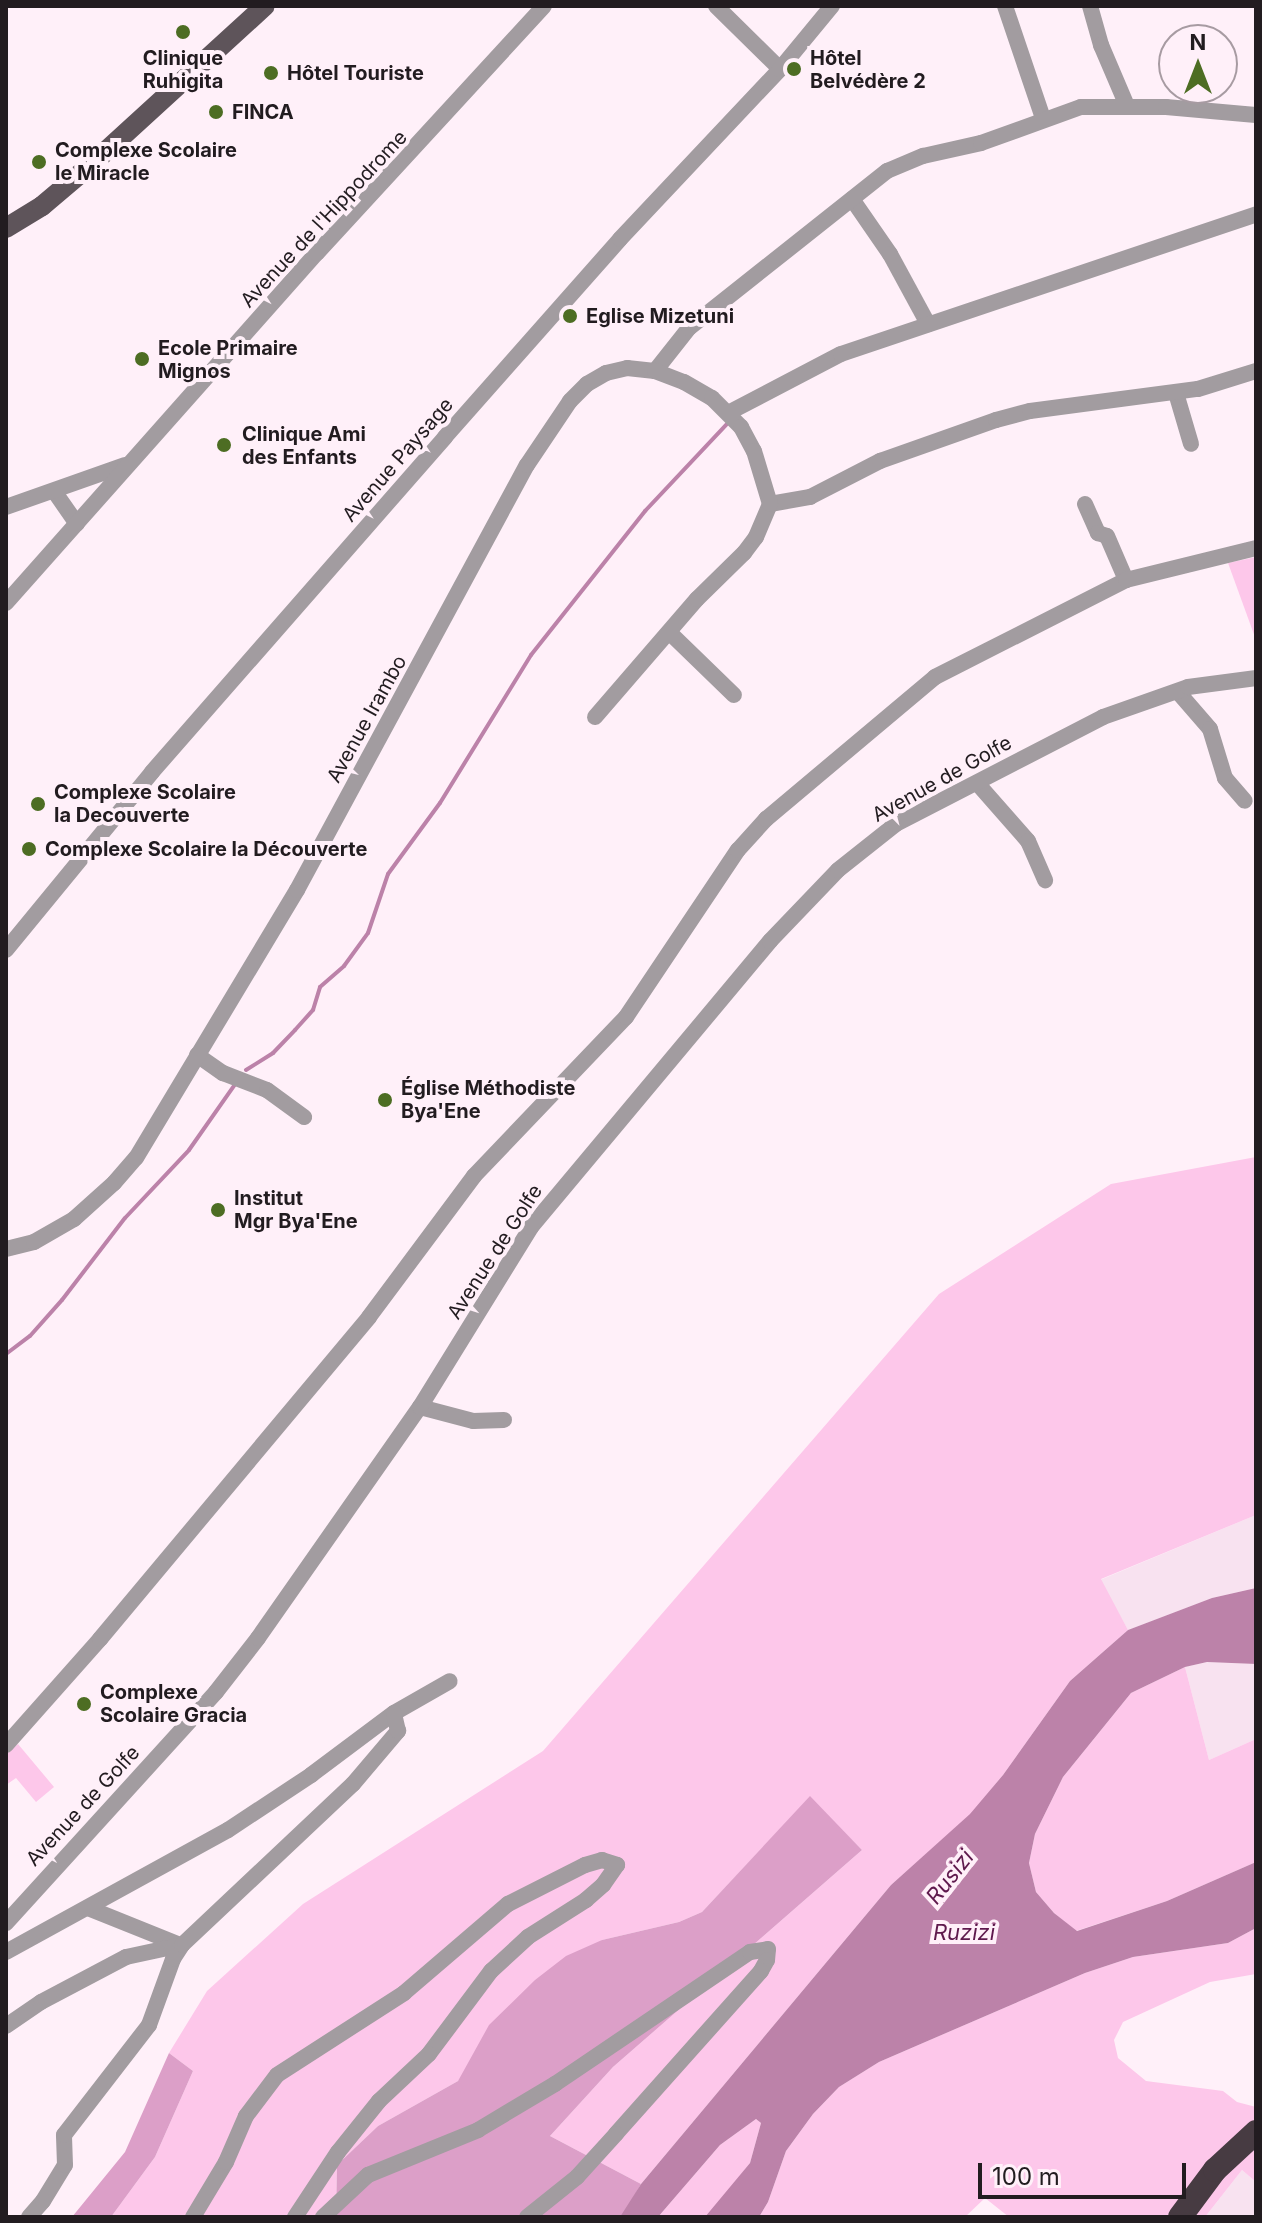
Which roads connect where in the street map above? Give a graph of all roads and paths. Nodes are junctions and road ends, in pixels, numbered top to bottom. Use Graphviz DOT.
graph roads {
  1 [pos="265,6"];
  2 [pos="544,6"];
  3 [pos="716,6"];
  4 [pos="832,6"];
  5 [pos="1005,6"];
  6 [pos="1090,6"];
  7 [pos="780,69"];
  8 [pos="1127,106"];
  9 [pos="1256,115"];
  10 [pos="1043,118"];
  11 [pos="852,199"];
  12 [pos="1256,214"];
  13 [pos="6,228"];
  14 [pos="928,324"];
  15 [pos="655,371"];
  16 [pos="1256,371"];
  17 [pos="1176,393"];
  18 [pos="728,413"];
  19 [pos="1191,444"];
  20 [pos="133,462"];
  21 [pos="54,491"];
  22 [pos="770,504"];
  23 [pos="1085,504"];
  24 [pos="6,507"];
  25 [pos="77,524"];
  26 [pos="1256,548"];
  27 [pos="1126,580"];
  28 [pos="6,603"];
  29 [pos="670,633"];
  30 [pos="1256,678"];
  31 [pos="1178,692"];
  32 [pos="734,695"];
  33 [pos="595,717"];
  34 [pos="977,783"];
  35 [pos="1245,801"];
  36 [pos="1045,880"];
  37 [pos="6,950"];
  38 [pos="197,1055"];
  39 [pos="304,1117"];
  40 [pos="6,1249"];
  41 [pos="420,1407"];
  42 [pos="504,1420"];
  43 [pos="450,1681"];
  44 [pos="394,1713"];
  45 [pos="6,1745"];
  46 [pos="88,1908"];
  47 [pos="6,1923"];
  48 [pos="182,1945"];
  49 [pos="6,1952"];
  50 [pos="6,2026"];
  51 [pos="1256,2132"];
  52 [pos="29,2217"];
  53 [pos="193,2217"];
  54 [pos="295,2217"];
  55 [pos="323,2217"];
  56 [pos="527,2217"];
  57 [pos="1180,2217"];
  1 -- 13 [label="main road"];
  2 -- 20 [label="street, Avenue de l'Hippodrome"];
  3 -- 7 [label="street"];
  4 -- 7 [label="street, Avenue Paysage"];
  5 -- 10 [label="street"];
  6 -- 8 [label="street"];
  7 -- 37 [label="street, Avenue Paysage"];
  8 -- 9 [label="street"];
  8 -- 10 [label="street"];
  10 -- 11 [label="street"];
  11 -- 14 [label="street"];
  11 -- 15 [label="street"];
  12 -- 14 [label="street"];
  14 -- 18 [label="street"];
  15 -- 18 [label="street, Avenue Irambo"];
  15 -- 38 [label="street, Avenue Irambo"];
  16 -- 17 [label="street"];
  17 -- 19 [label="street"];
  17 -- 22 [label="street"];
  18 -- 22 [label="street, Avenue Irambo"];
  20 -- 21 [label="street"];
  20 -- 25 [label="street, Avenue de l'Hippodrome"];
  21 -- 24 [label="street"];
  21 -- 25 [label="street"];
  22 -- 29 [label="street"];
  23 -- 27 [label="street"];
  25 -- 28 [label="street, Avenue de l'Hippodrome"];
  26 -- 27 [label="street"];
  27 -- 45 [label="street"];
  29 -- 32 [label="street"];
  29 -- 33 [label="street"];
  30 -- 31 [label="street, Avenue de Golfe"];
  31 -- 34 [label="street, Avenue de Golfe"];
  31 -- 35 [label="street"];
  34 -- 36 [label="street"];
  34 -- 41 [label="street, Avenue de Golfe"];
  38 -- 39 [label="street"];
  38 -- 40 [label="street, Avenue Irambo"];
  41 -- 42 [label="street"];
  41 -- 47 [label="street, Avenue de Golfe"];
  43 -- 44 [label="street"];
  44 -- 46 [label="street"];
  44 -- 48 [label="street"];
  46 -- 48 [label="street"];
  46 -- 49 [label="street"];
  48 -- 50 [label="street"];
  48 -- 52 [label="street"];
  51 -- 57 [label="highway"];
  53 -- 54 [label="street"];
  55 -- 56 [label="street"];
}
